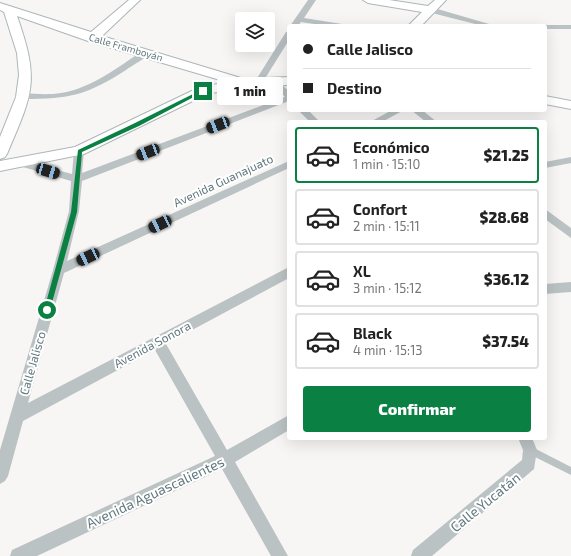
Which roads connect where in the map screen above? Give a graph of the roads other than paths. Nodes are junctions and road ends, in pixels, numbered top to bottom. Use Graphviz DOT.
graph roads {
  1 [pos="135,0"];
  2 [pos="312,0"];
  3 [pos="368,0"];
  4 [pos="441,0"];
  5 [pos="4,8"];
  6 [pos="431,10"];
  7 [pos="298,19"];
  8 [pos="295,24"];
  9 [pos="329,24"];
  10 [pos="416,24"];
  11 [pos="484,24"];
  12 [pos="547,27"];
  13 [pos="571,27"];
  14 [pos="92,38"];
  15 [pos="285,46"];
  16 [pos="147,52"];
  17 [pos="287,81"];
  18 [pos="251,83"];
  19 [pos="276,83"];
  20 [pos="287,95"];
  21 [pos="24,96"];
  22 [pos="287,98"];
  23 [pos="547,100"];
  24 [pos="571,104"];
  25 [pos="305,112"];
  26 [pos="395,112"];
  27 [pos="419,112"];
  28 [pos="313,120"];
  29 [pos="379,120"];
  30 [pos="429,120"];
  31 [pos="80,151"];
  32 [pos="0,154"];
  33 [pos="571,160"];
  34 [pos="20,163"];
  35 [pos="287,165"];
  36 [pos="547,165"];
  37 [pos="0,166"];
  38 [pos="77,179"];
  39 [pos="547,215"];
  40 [pos="571,234"];
  41 [pos="59,270"];
  42 [pos="287,273"];
  43 [pos="571,287"];
  44 [pos="547,289"];
  45 [pos="157,341"];
  46 [pos="16,417"];
  47 [pos="287,423"];
  48 [pos="528,444"];
  49 [pos="226,459"];
  50 [pos="571,471"];
  51 [pos="0,476"];
  52 [pos="18,556"];
  53 [pos="280,556"];
  54 [pos="419,556"];
  1 -- 14 [label="street"];
  2 -- 7 [label="street"];
  3 -- 6 [label="street"];
  4 -- 6 [label="street"];
  5 -- 14 [label="street, Calle Framboyán"];
  5 -- 21 [label="street"];
  6 -- 10 [label="street"];
  6 -- 11 [label="street"];
  7 -- 8 [label="street"];
  7 -- 9 [label="street"];
  12 -- 13 [label="street"];
  14 -- 16 [label="street, Calle Framboyán"];
  15 -- 18 [label="street"];
  16 -- 18 [label="street, Calle Framboyán"];
  16 -- 21 [label="street"];
  17 -- 19 [label="street"];
  18 -- 19 [label="street"];
  18 -- 31 [label="street"];
  19 -- 20 [label="street"];
  21 -- 32 [label="street"];
  22 -- 38 [label="street"];
  23 -- 24 [label="street"];
  25 -- 28 [label="street"];
  26 -- 29 [label="street"];
  27 -- 30 [label="street"];
  31 -- 34 [label="street"];
  31 -- 38 [label="street, Calle Jalisco"];
  33 -- 36 [label="street"];
  34 -- 37 [label="street"];
  34 -- 38 [label="street"];
  35 -- 41 [label="street, Avenida Guanajuato"];
  38 -- 41 [label="street, Calle Jalisco"];
  39 -- 40 [label="street"];
  41 -- 46 [label="street, Calle Jalisco"];
  42 -- 45 [label="street, Avenida Sonora"];
  43 -- 44 [label="street"];
  45 -- 46 [label="street, Avenida Sonora"];
  45 -- 49 [label="street"];
  46 -- 51 [label="street, Calle Jalisco"];
  47 -- 49 [label="street, Avenida Aguascalientes"];
  48 -- 50 [label="lane"];
  48 -- 54 [label="street, Calle Yucatán"];
  49 -- 52 [label="street, Avenida Aguascalientes"];
  49 -- 53 [label="street"];
}
